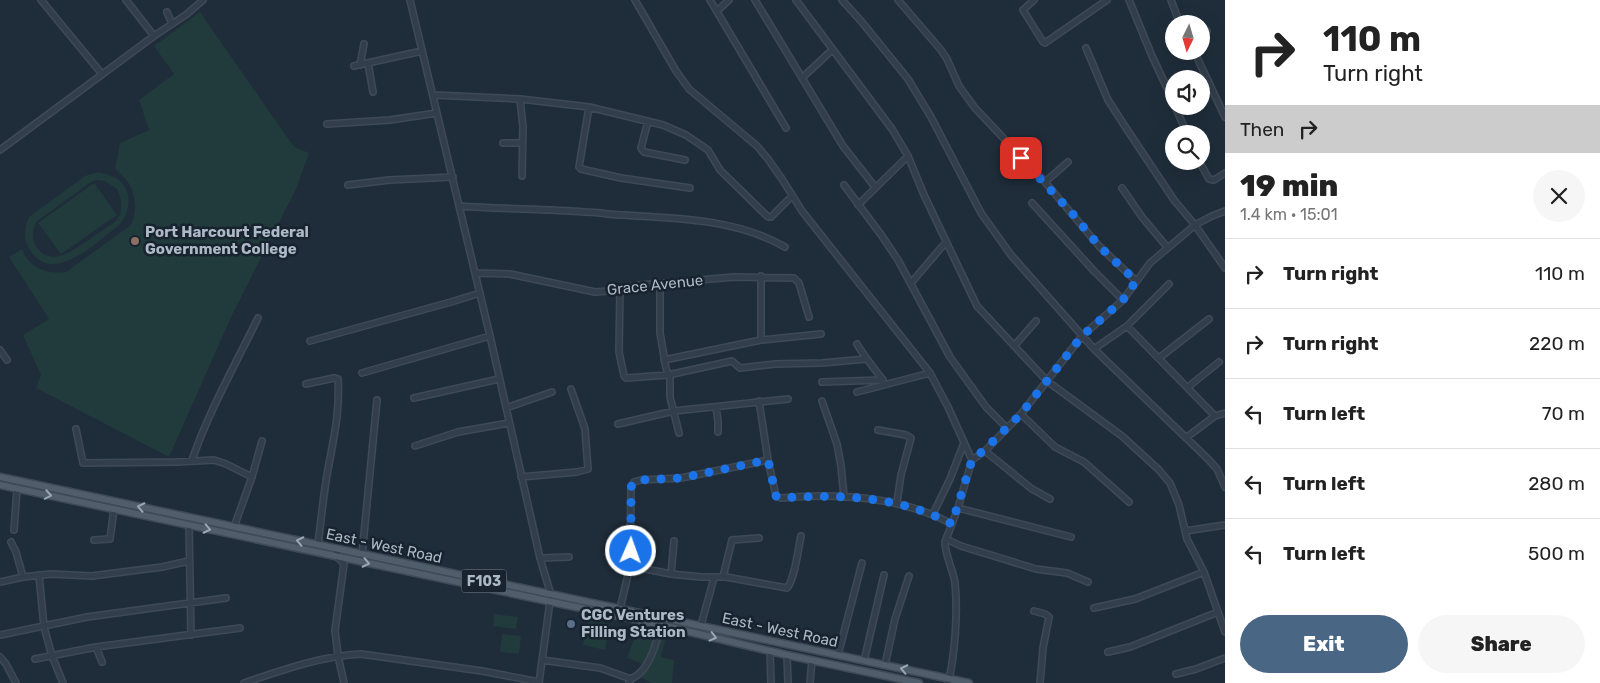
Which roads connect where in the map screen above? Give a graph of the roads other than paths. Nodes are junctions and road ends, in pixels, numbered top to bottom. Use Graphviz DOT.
graph roads {
  1 [pos="41,0"];
  2 [pos="126,0"];
  3 [pos="203,0"];
  4 [pos="410,0"];
  5 [pos="635,0"];
  6 [pos="710,0"];
  7 [pos="729,0"];
  8 [pos="754,0"];
  9 [pos="796,0"];
  10 [pos="842,0"];
  11 [pos="898,0"];
  12 [pos="1034,0"];
  13 [pos="1107,0"];
  14 [pos="1129,0"];
  15 [pos="1172,0"];
  16 [pos="717,10"];
  17 [pos="167,12"];
  18 [pos="1177,15"];
  19 [pos="172,24"];
  20 [pos="154,36"];
  21 [pos="364,44"];
  22 [pos="1086,48"];
  23 [pos="832,50"];
  24 [pos="422,51"];
  25 [pos="1198,60"];
  26 [pos="368,63"];
  27 [pos="102,74"];
  28 [pos="802,78"];
  29 [pos="1165,84"];
  30 [pos="373,92"];
  31 [pos="434,95"];
  32 [pos="520,99"];
  33 [pos="589,106"];
  34 [pos="437,113"];
  35 [pos="1225,117"];
  36 [pos="648,121"];
  37 [pos="327,124"];
  38 [pos="786,128"];
  39 [pos="522,143"];
  40 [pos="503,144"];
  41 [pos="0,150"];
  42 [pos="908,156"];
  43 [pos="685,160"];
  44 [pos="1068,162"];
  45 [pos="1204,170"];
  46 [pos="1225,173"];
  47 [pos="522,176"];
  48 [pos="453,177"];
  49 [pos="1045,182"];
  50 [pos="348,185"];
  51 [pos="844,185"];
  52 [pos="875,187"];
  53 [pos="690,188"];
  54 [pos="1122,188"];
  55 [pos="792,196"];
  56 [pos="1032,203"];
  57 [pos="858,205"];
  58 [pos="460,206"];
  59 [pos="1225,211"];
  60 [pos="1195,225"];
  61 [pos="946,242"];
  62 [pos="785,247"];
  63 [pos="1167,247"];
  64 [pos="1225,268"];
  65 [pos="475,273"];
  66 [pos="761,276"];
  67 [pos="1136,281"];
  68 [pos="660,283"];
  69 [pos="911,283"];
  70 [pos="1168,284"];
  71 [pos="620,289"];
  72 [pos="480,293"];
  73 [pos="1123,300"];
  74 [pos="809,317"];
  75 [pos="258,318"];
  76 [pos="1209,318"];
  77 [pos="1036,321"];
  78 [pos="1127,326"];
  79 [pos="821,334"];
  80 [pos="490,336"];
  81 [pos="1082,336"];
  82 [pos="761,340"];
  83 [pos="310,341"];
  84 [pos="857,344"];
  85 [pos="1014,346"];
  86 [pos="0,350"];
  87 [pos="1094,350"];
  88 [pos="1159,358"];
  89 [pos="866,359"];
  90 [pos="7,360"];
  91 [pos="664,360"];
  92 [pos="1219,362"];
  93 [pos="362,373"];
  94 [pos="930,373"];
  95 [pos="668,375"];
  96 [pos="499,379"];
  97 [pos="882,380"];
  98 [pos="1047,381"];
  99 [pos="822,382"];
  100 [pos="306,384"];
  101 [pos="888,385"];
  102 [pos="1188,387"];
  103 [pos="571,388"];
  104 [pos="552,392"];
  105 [pos="857,392"];
  106 [pos="414,398"];
  107 [pos="788,399"];
  108 [pos="377,400"];
  109 [pos="759,401"];
  110 [pos="822,401"];
  111 [pos="716,407"];
  112 [pos="506,408"];
  113 [pos="674,411"];
  114 [pos="1225,412"];
  115 [pos="1021,414"];
  116 [pos="1215,416"];
  117 [pos="509,423"];
  118 [pos="618,424"];
  119 [pos="1006,427"];
  120 [pos="76,430"];
  121 [pos="878,430"];
  122 [pos="718,432"];
  123 [pos="679,433"];
  124 [pos="1187,437"];
  125 [pos="262,441"];
  126 [pos="964,443"];
  127 [pos="415,446"];
  128 [pos="984,450"];
  129 [pos="192,460"];
  130 [pos="768,460"];
  131 [pos="972,460"];
  132 [pos="0,477"];
  133 [pos="252,477"];
  134 [pos="521,477"];
  135 [pos="1224,479"];
  136 [pos="0,485"];
  137 [pos="1225,487"];
  138 [pos="17,489"];
  139 [pos="844,497"];
  140 [pos="1050,499"];
  141 [pos="897,502"];
  142 [pos="1129,502"];
  143 [pos="114,508"];
  144 [pos="958,508"];
  145 [pos="933,514"];
  146 [pos="952,524"];
  147 [pos="1225,524"];
  148 [pos="189,525"];
  149 [pos="234,526"];
  150 [pos="14,530"];
  151 [pos="1185,531"];
  152 [pos="801,536"];
  153 [pos="1071,537"];
  154 [pos="759,538"];
  155 [pos="946,539"];
  156 [pos="94,540"];
  157 [pos="674,541"];
  158 [pos="11,542"];
  159 [pos="318,544"];
  160 [pos="337,549"];
  161 [pos="362,555"];
  162 [pos="337,557"];
  163 [pos="569,557"];
  164 [pos="540,558"];
  165 [pos="189,561"];
  166 [pos="862,563"];
  167 [pos="630,566"];
  168 [pos="1204,572"];
  169 [pos="670,574"];
  170 [pos="38,575"];
  171 [pos="884,575"];
  172 [pos="909,576"];
  173 [pos="23,577"];
  174 [pos="722,577"];
  175 [pos="714,578"];
  176 [pos="0,582"];
  177 [pos="1088,582"];
  178 [pos="226,598"];
  179 [pos="551,598"];
  180 [pos="190,603"];
  181 [pos="1094,608"];
  182 [pos="620,609"];
  183 [pos="1034,611"];
  184 [pos="1218,612"];
  185 [pos="661,625"];
  186 [pos="701,625"];
  187 [pos="44,627"];
  188 [pos="240,628"];
  189 [pos="1225,632"];
  190 [pos="0,635"];
  191 [pos="191,635"];
  192 [pos="96,647"];
  193 [pos="770,651"];
  194 [pos="1108,652"];
  195 [pos="788,655"];
  196 [pos="838,655"];
  197 [pos="52,656"];
  198 [pos="338,656"];
  199 [pos="0,657"];
  200 [pos="1225,658"];
  201 [pos="35,659"];
  202 [pos="542,660"];
  203 [pos="812,660"];
  204 [pos="864,661"];
  205 [pos="102,662"];
  206 [pos="885,665"];
  207 [pos="1176,674"];
  208 [pos="630,681"];
  209 [pos="949,681"];
  210 [pos="539,682"];
  211 [pos="16,683"];
  212 [pos="63,683"];
  213 [pos="244,683"];
  214 [pos="344,683"];
  215 [pos="771,683"];
  216 [pos="788,683"];
  217 [pos="810,683"];
  218 [pos="919,683"];
  219 [pos="969,683"];
  220 [pos="1040,683"];
  1 -- 27 [label="street"];
  2 -- 20 [label="street"];
  3 -- 19 [label="street"];
  4 -- 24 [label="street"];
  5 -- 55 [label="street"];
  6 -- 16 [label="street"];
  7 -- 16 [label="street"];
  8 -- 28 [label="street"];
  9 -- 23 [label="street"];
  10 -- 81 [label="street"];
  11 -- 49 [label="street"];
  12 -- 13 [label="street"];
  14 -- 29 [label="street"];
  15 -- 18 [label="street"];
  16 -- 38 [label="street"];
  17 -- 19 [label="street"];
  19 -- 20 [label="street"];
  20 -- 27 [label="street"];
  21 -- 26 [label="street"];
  22 -- 60 [label="street"];
  23 -- 28 [label="street"];
  23 -- 42 [label="street"];
  24 -- 26 [label="street"];
  24 -- 31 [label="street"];
  25 -- 35 [label="street"];
  26 -- 30 [label="street"];
  27 -- 41 [label="street"];
  28 -- 52 [label="street"];
  31 -- 32 [label="street"];
  31 -- 34 [label="street"];
  32 -- 33 [label="street"];
  32 -- 39 [label="street"];
  33 -- 36 [label="street"];
  33 -- 53 [label="street"];
  34 -- 37 [label="street"];
  34 -- 48 [label="street"];
  36 -- 43 [label="street"];
  36 -- 55 [label="street"];
  39 -- 40 [label="street"];
  39 -- 47 [label="street"];
  42 -- 52 [label="street"];
  42 -- 61 [label="street"];
  44 -- 49 [label="street"];
  45 -- 46 [label="street"];
  48 -- 50 [label="street"];
  48 -- 58 [label="street"];
  49 -- 67 [label="street"];
  51 -- 57 [label="street"];
  52 -- 57 [label="street"];
  54 -- 63 [label="street"];
  55 -- 94 [label="street"];
  56 -- 73 [label="street"];
  57 -- 69 [label="street"];
  58 -- 62 [label="street"];
  58 -- 65 [label="street"];
  59 -- 60 [label="street"];
  60 -- 63 [label="street"];
  60 -- 64 [label="street"];
  61 -- 69 [label="street"];
  61 -- 85 [label="street"];
  63 -- 67 [label="street"];
  65 -- 71 [label="street, Grace Avenue"];
  65 -- 72 [label="street"];
  66 -- 68 [label="street, Grace Avenue"];
  66 -- 74 [label="street, Grace Avenue"];
  66 -- 82 [label="street"];
  67 -- 73 [label="street"];
  68 -- 71 [label="street, Grace Avenue"];
  68 -- 91 [label="street"];
  69 -- 119 [label="street"];
  70 -- 78 [label="street"];
  71 -- 95 [label="street"];
  72 -- 80 [label="street"];
  72 -- 83 [label="street"];
  73 -- 81 [label="street"];
  75 -- 129 [label="street"];
  76 -- 88 [label="street"];
  77 -- 85 [label="street"];
  78 -- 87 [label="street"];
  78 -- 88 [label="street"];
  79 -- 82 [label="street"];
  80 -- 93 [label="street"];
  80 -- 96 [label="street"];
  81 -- 87 [label="street"];
  81 -- 98 [label="street"];
  82 -- 91 [label="street"];
  84 -- 89 [label="street"];
  85 -- 98 [label="street"];
  86 -- 90 [label="street"];
  87 -- 124 [label="street"];
  88 -- 102 [label="street"];
  89 -- 95 [label="street"];
  89 -- 97 [label="street"];
  91 -- 95 [label="street"];
  92 -- 102 [label="street"];
  94 -- 101 [label="street"];
  94 -- 126 [label="street"];
  95 -- 113 [label="street"];
  96 -- 106 [label="street"];
  96 -- 112 [label="street"];
  97 -- 99 [label="street"];
  97 -- 101 [label="street"];
  98 -- 115 [label="street"];
  98 -- 151 [label="street"];
  100 -- 159 [label="street"];
  101 -- 105 [label="street"];
  102 -- 116 [label="street"];
  103 -- 134 [label="street"];
  104 -- 112 [label="street"];
  107 -- 109 [label="street"];
  108 -- 161 [label="street"];
  109 -- 111 [label="street"];
  109 -- 130 [label="street"];
  110 -- 139 [label="street"];
  111 -- 113 [label="street"];
  111 -- 122 [label="street"];
  112 -- 117 [label="street"];
  113 -- 118 [label="street"];
  113 -- 123 [label="street"];
  114 -- 116 [label="street"];
  115 -- 119 [label="street"];
  115 -- 142 [label="street"];
  116 -- 124 [label="street"];
  117 -- 127 [label="street"];
  117 -- 134 [label="street"];
  119 -- 128 [label="street"];
  120 -- 129 [label="street"];
  121 -- 141 [label="street"];
  124 -- 135 [label="street"];
  125 -- 133 [label="street"];
  126 -- 131 [label="street"];
  126 -- 145 [label="street"];
  128 -- 131 [label="street"];
  128 -- 140 [label="street"];
  129 -- 133 [label="street"];
  130 -- 139 [label="street"];
  130 -- 167 [label="street"];
  131 -- 144 [label="street"];
  149 -- 132 [label="main road, East - West Road / F103, one-way"];
  133 -- 149 [label="street"];
  134 -- 164 [label="street"];
  135 -- 137 [label="street"];
  136 -- 138 [label="main road, East - West Road / F103"];
  138 -- 143 [label="main road, East - West Road / F103, one-way"];
  138 -- 150 [label="street"];
  139 -- 141 [label="street"];
  141 -- 145 [label="street"];
  143 -- 148 [label="main road, East - West Road / F103"];
  143 -- 156 [label="street"];
  144 -- 146 [label="street"];
  144 -- 153 [label="street"];
  145 -- 146 [label="street"];
  146 -- 155 [label="street"];
  147 -- 151 [label="street"];
  148 -- 162 [label="main road, East - West Road / F103, one-way"];
  148 -- 165 [label="street"];
  159 -- 149 [label="main road, East - West Road / F103, one-way"];
  151 -- 168 [label="street"];
  152 -- 174 [label="street"];
  154 -- 174 [label="street"];
  155 -- 177 [label="street"];
  155 -- 209 [label="street"];
  157 -- 169 [label="street"];
  158 -- 173 [label="street"];
  159 -- 160 [label="main road, East - West Road / F103"];
  160 -- 161 [label="main road, East - West Road / F103"];
  160 -- 162 [label="street"];
  161 -- 179 [label="main road, East - West Road / F103"];
  162 -- 179 [label="main road, East - West Road / F103, one-way"];
  162 -- 198 [label="street"];
  163 -- 164 [label="street"];
  164 -- 179 [label="street"];
  165 -- 170 [label="street"];
  165 -- 180 [label="street"];
  166 -- 196 [label="street"];
  167 -- 169 [label="street"];
  167 -- 182 [label="street"];
  168 -- 181 [label="street"];
  168 -- 184 [label="street"];
  169 -- 175 [label="street"];
  170 -- 173 [label="street"];
  170 -- 187 [label="street"];
  171 -- 204 [label="street"];
  172 -- 206 [label="street"];
  173 -- 176 [label="street"];
  174 -- 175 [label="street"];
  175 -- 186 [label="street"];
  178 -- 180 [label="street"];
  179 -- 182 [label="main road, East - West Road / F103"];
  179 -- 185 [label="main road, East - West Road / F103"];
  179 -- 202 [label="street"];
  180 -- 187 [label="street"];
  180 -- 191 [label="street"];
  182 -- 186 [label="main road, East - West Road / F103"];
  183 -- 220 [label="street"];
  184 -- 189 [label="street"];
  184 -- 194 [label="street"];
  185 -- 193 [label="main road, East - West Road / F103, one-way"];
  185 -- 208 [label="street"];
  186 -- 196 [label="main road, East - West Road / F103"];
  187 -- 190 [label="street"];
  187 -- 197 [label="street"];
  188 -- 191 [label="street"];
  191 -- 192 [label="street"];
  192 -- 197 [label="street"];
  192 -- 205 [label="street"];
  193 -- 195 [label="main road, East - West Road / F103"];
  193 -- 215 [label="street"];
  195 -- 203 [label="main road, East - West Road / F103"];
  195 -- 216 [label="street"];
  196 -- 204 [label="main road, East - West Road / F103"];
  197 -- 201 [label="street"];
  197 -- 212 [label="street"];
  198 -- 210 [label="street"];
  198 -- 213 [label="street"];
  198 -- 214 [label="street"];
  199 -- 211 [label="street"];
  200 -- 207 [label="street"];
  202 -- 208 [label="street"];
  202 -- 210 [label="street"];
  203 -- 217 [label="street"];
  203 -- 218 [label="main road, East - West Road / F103"];
  204 -- 206 [label="main road, East - West Road / F103"];
  209 -- 206 [label="main road, East - West Road / F103, one-way"];
  209 -- 219 [label="main road, East - West Road / F103"];
}
